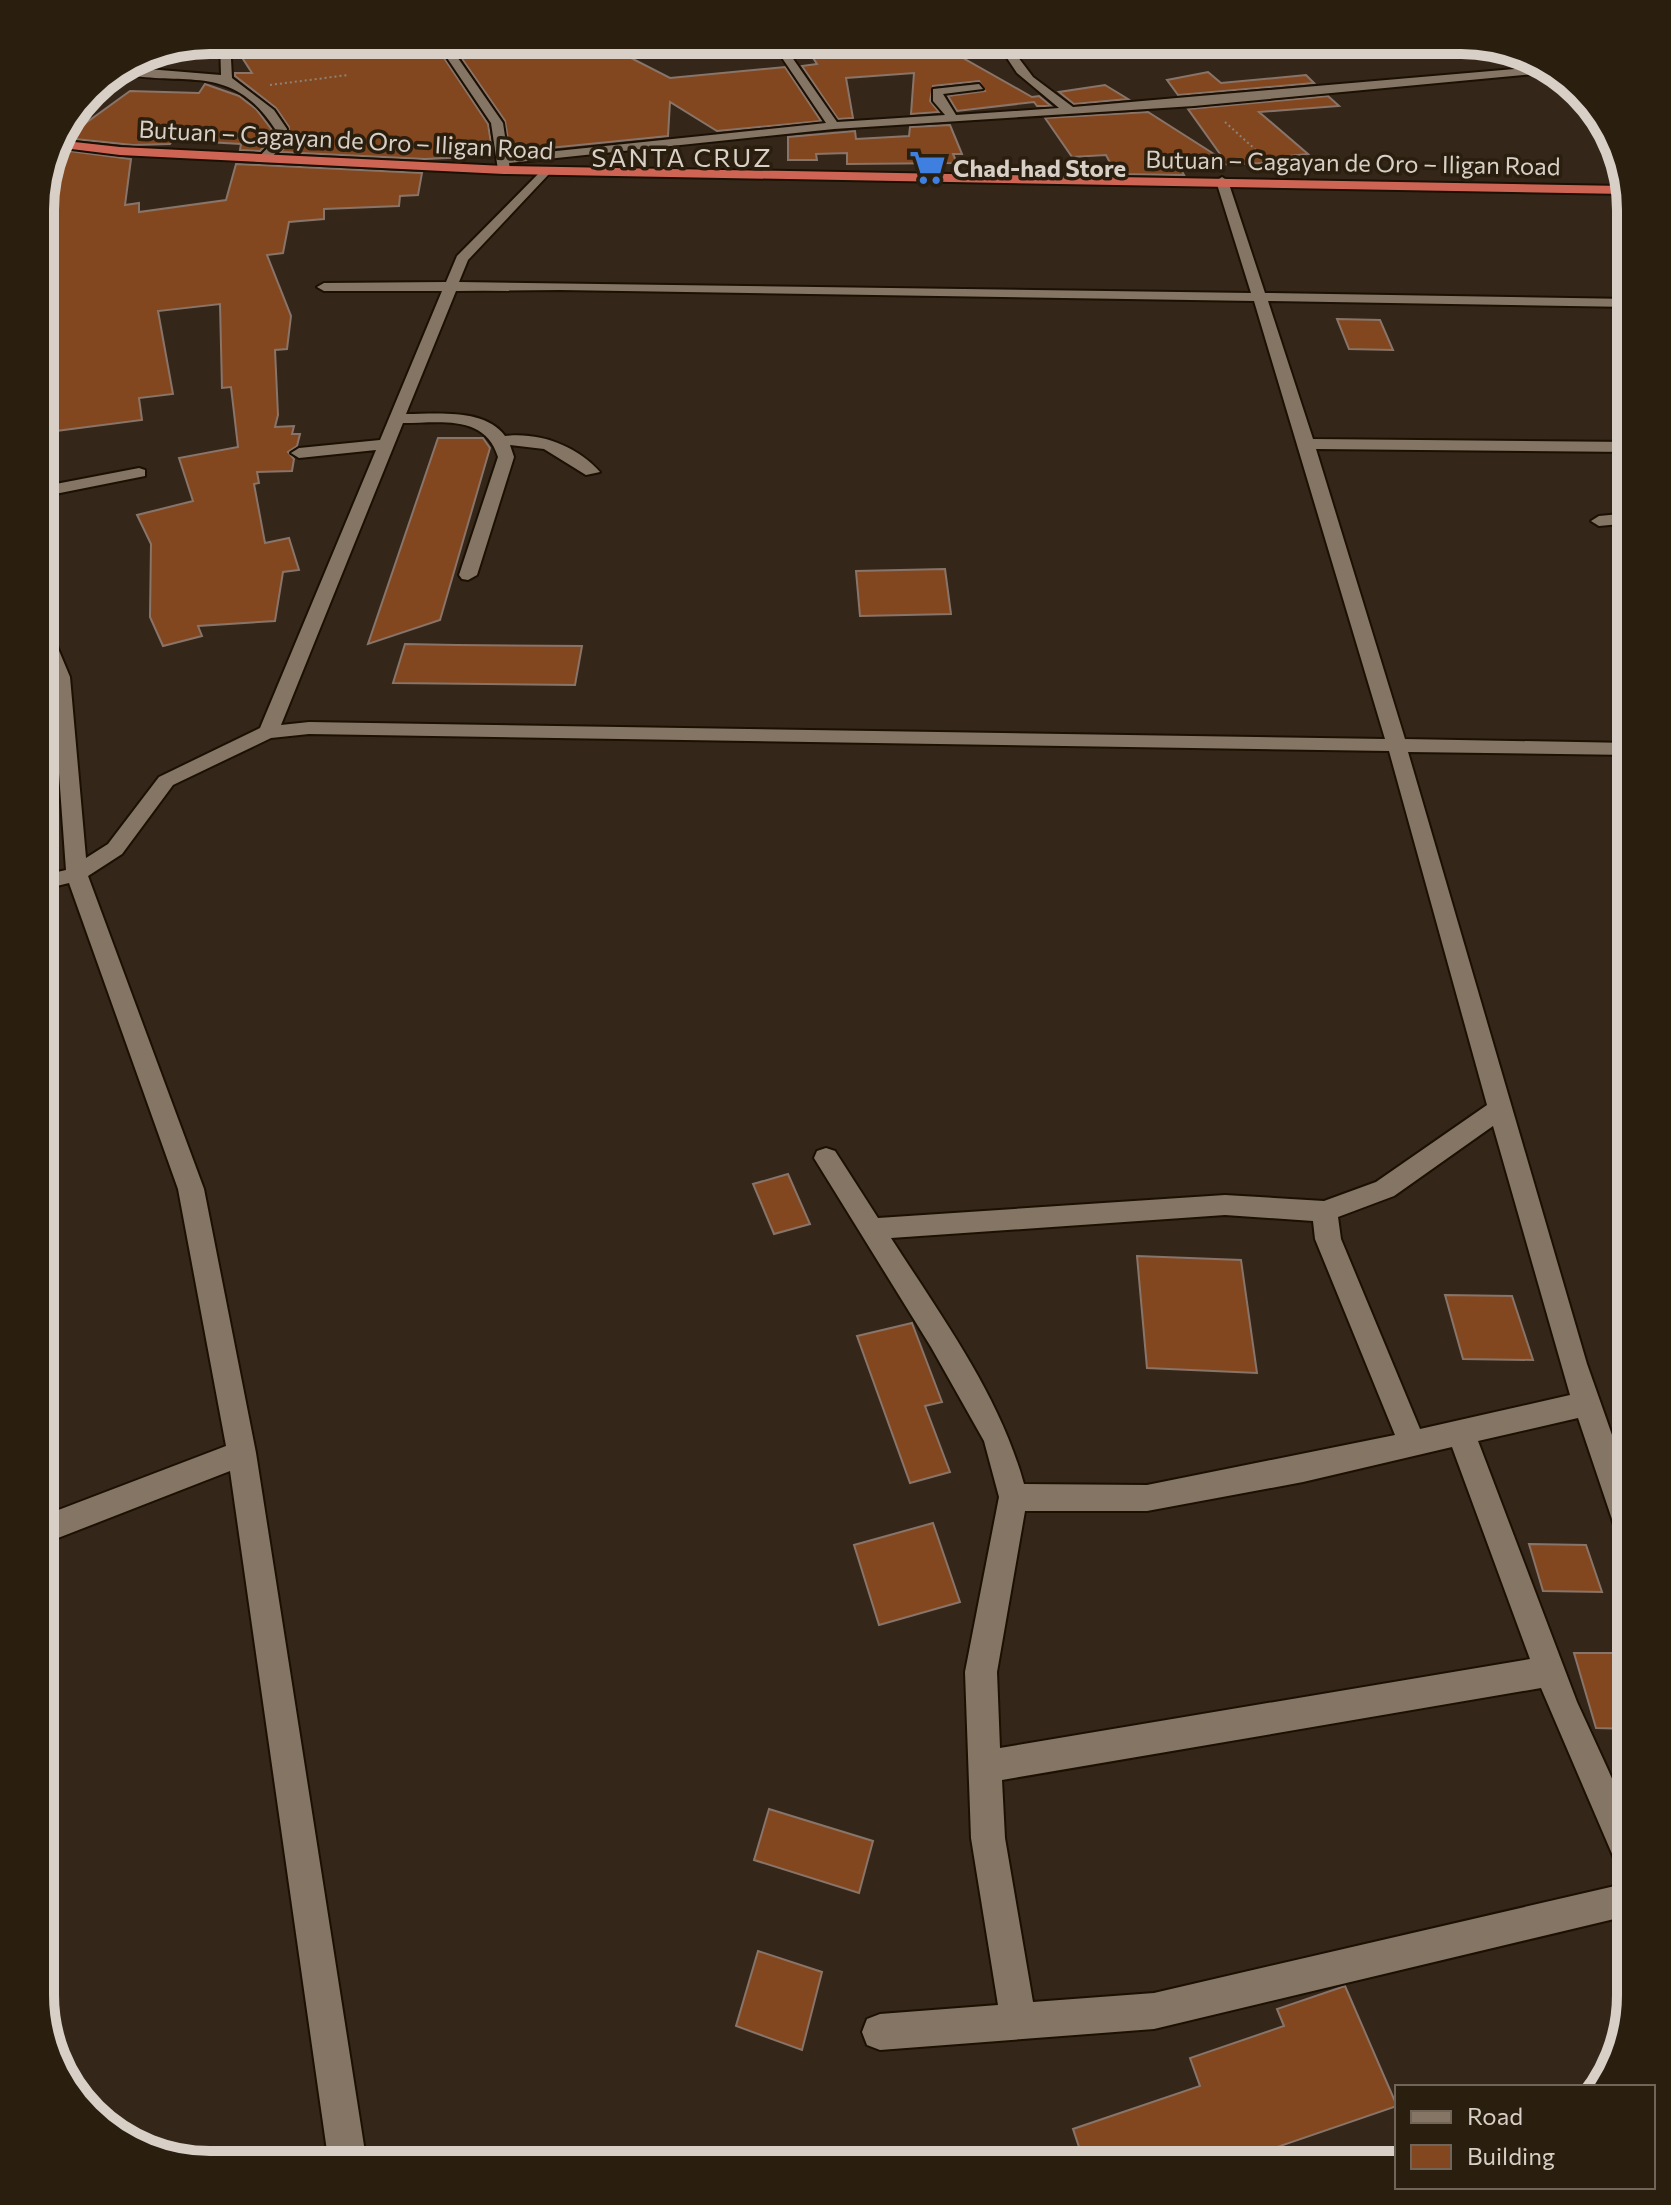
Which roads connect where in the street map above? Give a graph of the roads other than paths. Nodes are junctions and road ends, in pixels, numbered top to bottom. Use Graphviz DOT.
graph roads {
  1 [pos="226,54"];
  2 [pos="450,54"];
  3 [pos="785,54"];
  4 [pos="1007,54"];
  5 [pos="1531,71"];
  6 [pos="139,72"];
  7 [pos="227,79"];
  8 [pos="979,87"];
  9 [pos="1068,109"];
  10 [pos="953,118"];
  11 [pos="834,126"];
  12 [pos="68,145"];
  13 [pos="120,151"];
  14 [pos="65,153"];
  15 [pos="263,159"];
  16 [pos="504,165"];
  17 [pos="545,171"];
  18 [pos="1222,181"];
  19 [pos="1616,190"];
  20 [pos="449,286"];
  21 [pos="324,287"];
  22 [pos="1258,296"];
  23 [pos="1617,303"];
  24 [pos="394,418"];
  25 [pos="501,441"];
  26 [pos="384,444"];
  27 [pos="1307,444"];
  28 [pos="1617,447"];
  29 [pos="299,453"];
  30 [pos="592,472"];
  31 [pos="139,473"];
  32 [pos="54,489"];
  33 [pos="1617,519"];
  34 [pos="1599,521"];
  35 [pos="468,575"];
  36 [pos="54,660"];
  37 [pos="268,732"];
  38 [pos="1396,743"];
  39 [pos="1617,749"];
  40 [pos="77,874"];
  41 [pos="54,880"];
  42 [pos="1500,1108"];
  43 [pos="826,1158"];
  44 [pos="1324,1211"];
  45 [pos="872,1229"];
  46 [pos="1587,1403"];
  47 [pos="1461,1434"];
  48 [pos="1413,1445"];
  49 [pos="242,1453"];
  50 [pos="1617,1490"];
  51 [pos="1013,1497"];
  52 [pos="54,1526"];
  53 [pos="1550,1671"];
  54 [pos="985,1767"];
  55 [pos="1617,1826"];
  56 [pos="1617,1903"];
  57 [pos="1018,2021"];
  58 [pos="880,2032"];
  59 [pos="346,2151"];
  1 -- 7 [label="street"];
  2 -- 16 [label="street"];
  3 -- 11 [label="street"];
  4 -- 9 [label="street"];
  5 -- 9 [label="street"];
  6 -- 7 [label="street"];
  7 -- 15 [label="street"];
  8 -- 10 [label="street"];
  9 -- 10 [label="street"];
  10 -- 11 [label="street"];
  11 -- 16 [label="street"];
  12 -- 13 [label="highway, Butuan – Cagayan de Oro – Iligan Road"];
  13 -- 14 [label="highway, Butuan – Cagayan de Oro – Iligan Road"];
  13 -- 15 [label="highway, Butuan – Cagayan de Oro – Iligan Road"];
  15 -- 16 [label="highway, Butuan – Cagayan de Oro – Iligan Road"];
  16 -- 17 [label="highway, Butuan – Cagayan de Oro – Iligan Road"];
  17 -- 18 [label="highway, Butuan – Cagayan de Oro – Iligan Road"];
  17 -- 20 [label="street"];
  18 -- 19 [label="highway, Butuan – Cagayan de Oro – Iligan Road"];
  18 -- 22 [label="street"];
  20 -- 21 [label="street"];
  20 -- 22 [label="street"];
  20 -- 24 [label="street"];
  22 -- 23 [label="street"];
  22 -- 27 [label="street"];
  24 -- 25 [label="street"];
  24 -- 26 [label="street"];
  25 -- 30 [label="street"];
  25 -- 35 [label="street"];
  26 -- 29 [label="street"];
  26 -- 37 [label="street"];
  27 -- 28 [label="street"];
  27 -- 38 [label="street"];
  31 -- 32 [label="street"];
  33 -- 34 [label="street"];
  36 -- 40 [label="street"];
  37 -- 38 [label="street"];
  37 -- 40 [label="street"];
  38 -- 39 [label="street"];
  38 -- 42 [label="street"];
  40 -- 41 [label="street"];
  40 -- 49 [label="street"];
  42 -- 44 [label="street"];
  42 -- 46 [label="street"];
  43 -- 45 [label="street"];
  44 -- 45 [label="street"];
  44 -- 48 [label="street"];
  45 -- 51 [label="street"];
  46 -- 47 [label="street"];
  46 -- 50 [label="street"];
  47 -- 48 [label="street"];
  47 -- 53 [label="street"];
  48 -- 51 [label="street"];
  49 -- 52 [label="street"];
  49 -- 59 [label="street"];
  51 -- 54 [label="street"];
  53 -- 54 [label="street"];
  53 -- 55 [label="street"];
  54 -- 57 [label="street"];
  56 -- 57 [label="street"];
  57 -- 58 [label="street"];
}
